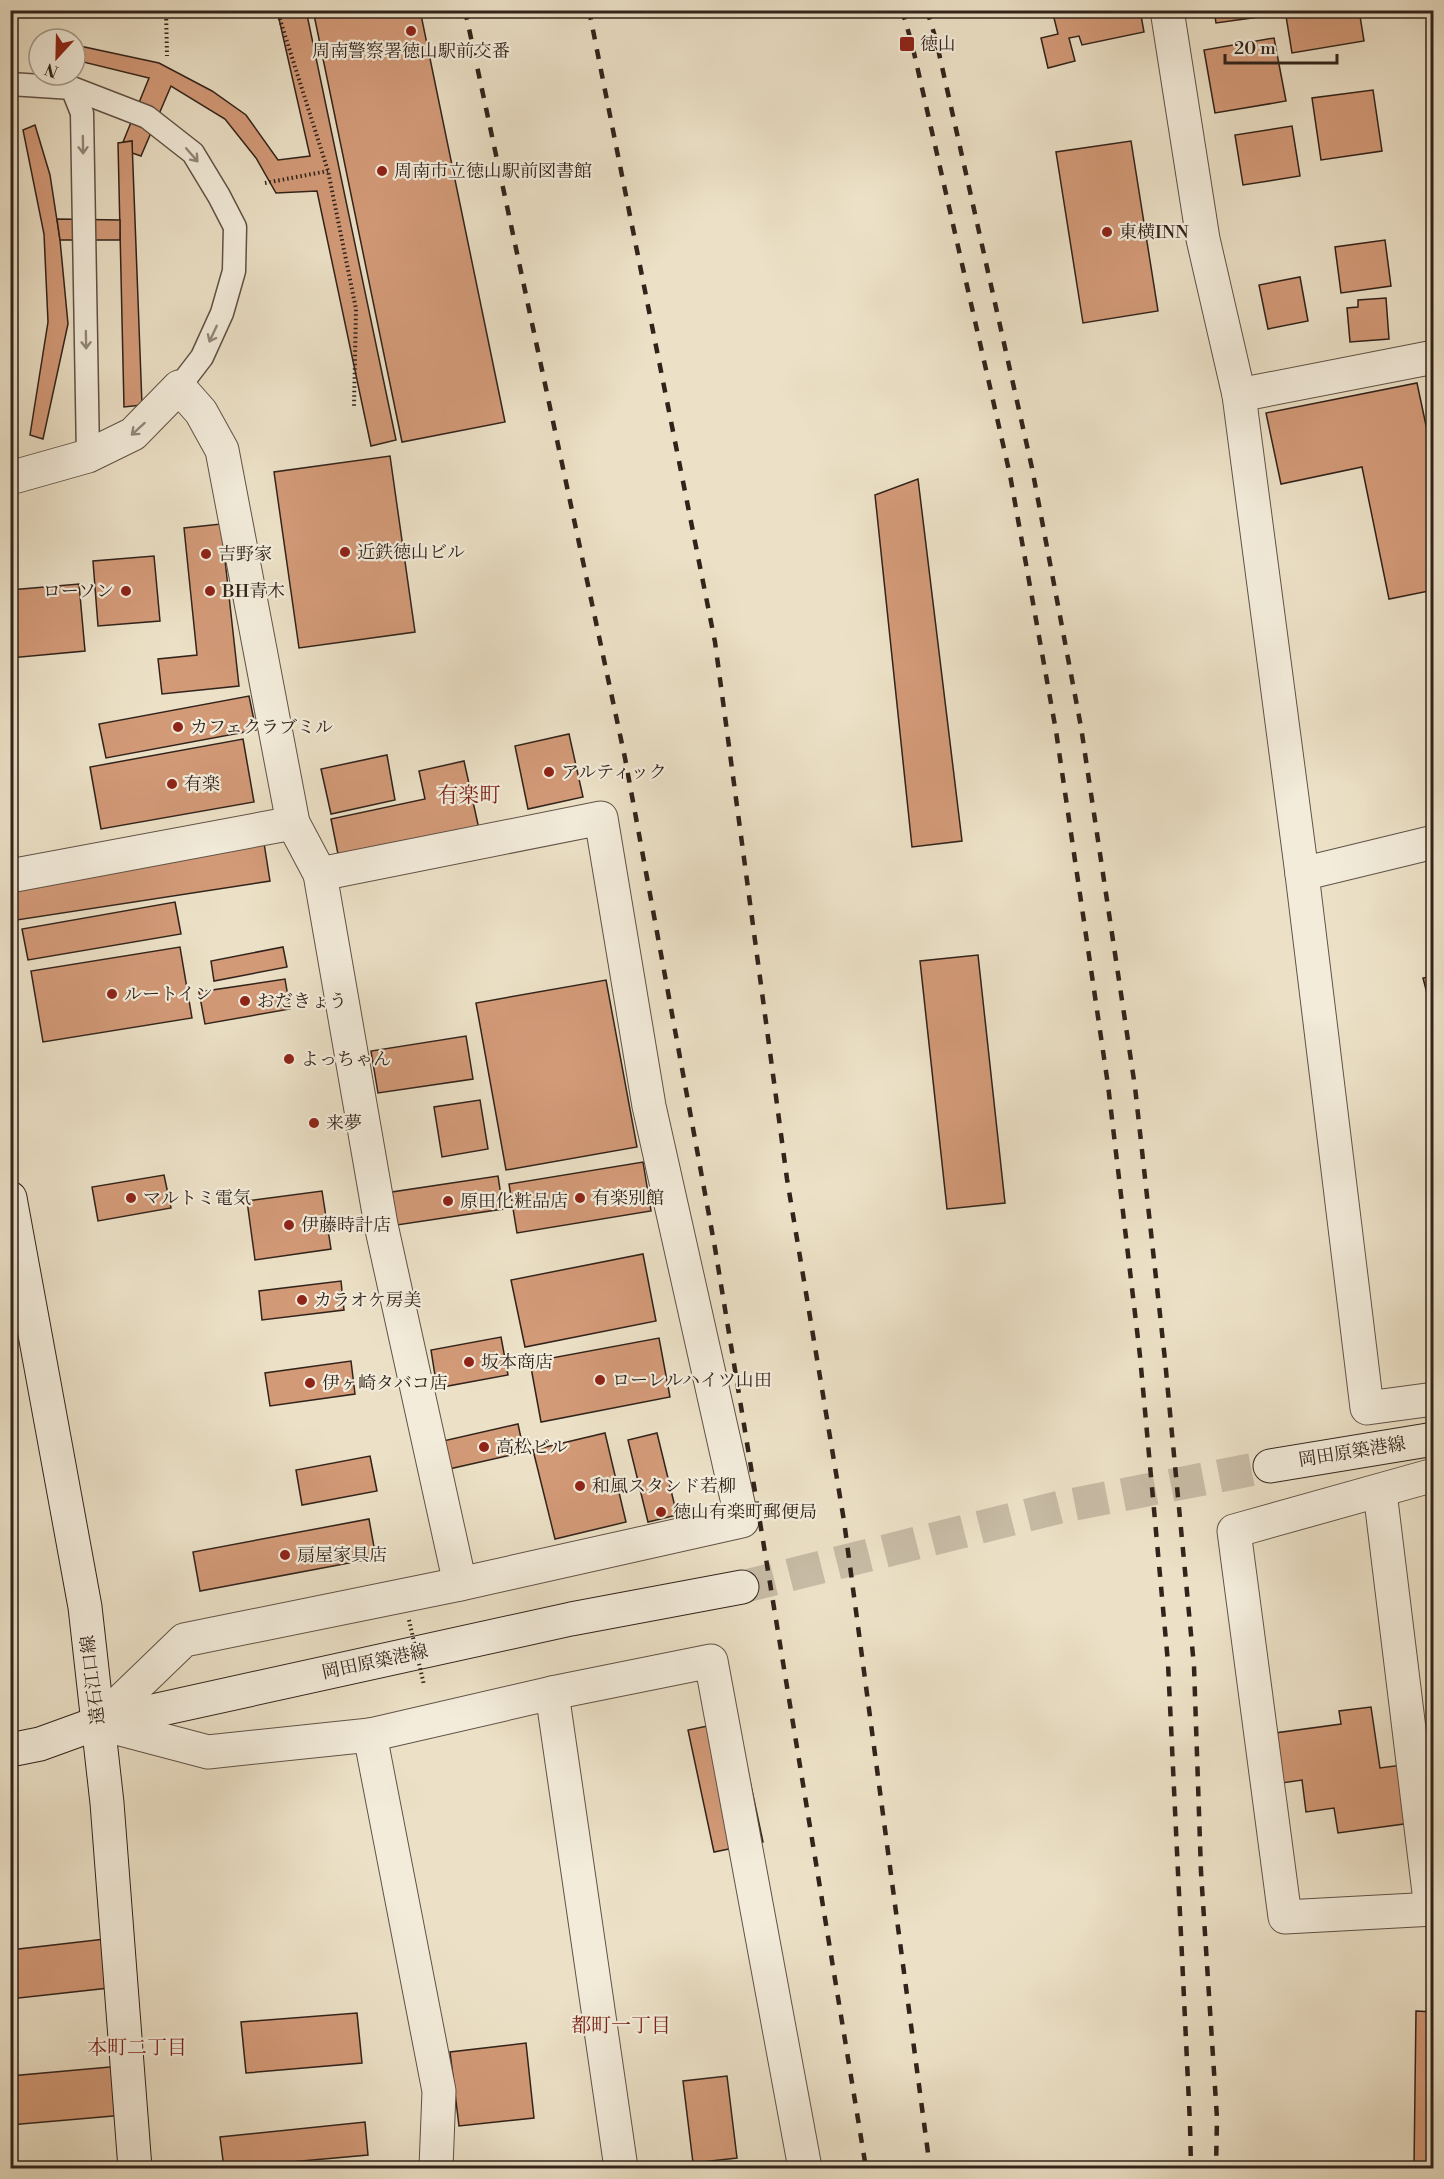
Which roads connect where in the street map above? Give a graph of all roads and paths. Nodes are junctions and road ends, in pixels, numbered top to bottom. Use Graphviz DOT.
graph roads {
  1 [pos="166,10"];
  2 [pos="277,10"];
  3 [pos="1167,10"];
  4 [pos="167,56"];
  5 [pos="10,84"];
  6 [pos="72,88"];
  7 [pos="328,171"];
  8 [pos="265,183"];
  9 [pos="1434,357"];
  10 [pos="179,387"];
  11 [pos="1239,395"];
  12 [pos="354,408"];
  13 [pos="88,456"];
  14 [pos="10,478"];
  15 [pos="293,823"];
  16 [pos="1434,842"];
  17 [pos="320,874"];
  18 [pos="1302,874"];
  19 [pos="10,876"];
  20 [pos="10,1198"];
  21 [pos="1434,1399"];
  22 [pos="1434,1439"];
  23 [pos="1270,1466"];
  24 [pos="1434,1475"];
  25 [pos="1380,1492"];
  26 [pos="460,1584"];
  27 [pos="742,1587"];
  28 [pos="409,1620"];
  29 [pos="424,1685"];
  30 [pos="552,1693"];
  31 [pos="98,1723"];
  32 [pos="370,1735"];
  33 [pos="10,1750"];
  34 [pos="1432,1909"];
  35 [pos="135,2169"];
  36 [pos="436,2169"];
  37 [pos="621,2169"];
  38 [pos="805,2169"];
  1 -- 4 [label="path"];
  2 -- 7 [label="path"];
  3 -- 11 [label="street"];
  5 -- 6 [label="lane"];
  6 -- 10 [label="lane, one-way"];
  6 -- 13 [label="lane, one-way"];
  7 -- 8 [label="path"];
  7 -- 12 [label="path"];
  9 -- 11 [label="street"];
  10 -- 13 [label="street, one-way"];
  10 -- 15 [label="street"];
  11 -- 18 [label="street"];
  13 -- 14 [label="street"];
  15 -- 17 [label="street"];
  15 -- 19 [label="street"];
  16 -- 18 [label="street"];
  17 -- 26 [label="street"];
  17 -- 26 [label="street"];
  18 -- 21 [label="street"];
  20 -- 31 [label="street, 遠石江口線"];
  22 -- 23 [label="street, 岡田原築港線"];
  24 -- 25 [label="street"];
  25 -- 34 [label="street"];
  25 -- 34 [label="street"];
  26 -- 31 [label="street"];
  27 -- 31 [label="street, 岡田原築港線"];
  28 -- 29 [label="path, bridge"];
  30 -- 32 [label="street"];
  30 -- 37 [label="street"];
  30 -- 38 [label="street"];
  31 -- 32 [label="street"];
  31 -- 33 [label="street, 岡田原築港線"];
  31 -- 35 [label="street, 遠石江口線"];
  32 -- 36 [label="street"];
}
